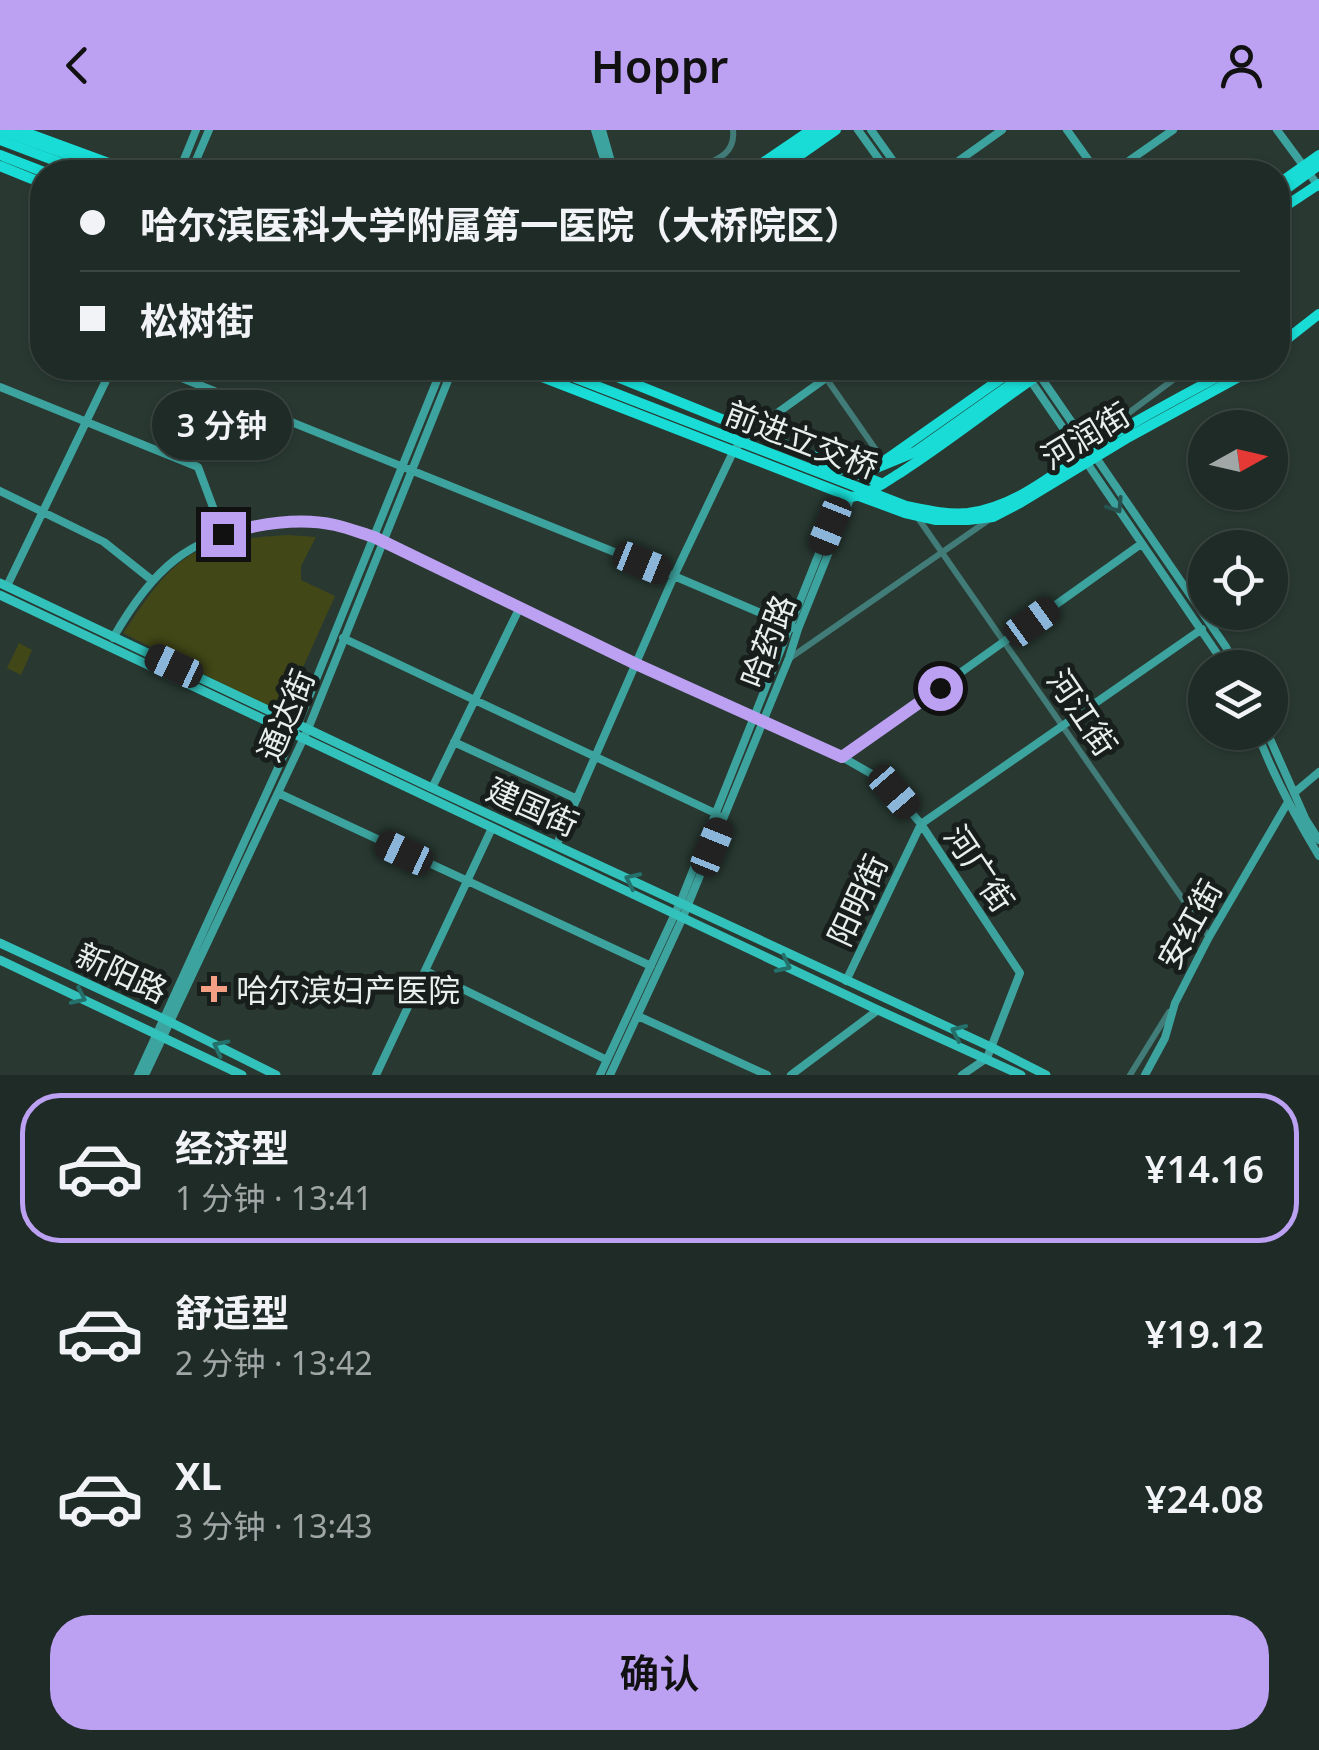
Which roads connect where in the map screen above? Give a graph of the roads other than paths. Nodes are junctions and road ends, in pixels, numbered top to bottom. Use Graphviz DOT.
graph roads {
  1 [pos="19,130"];
  2 [pos="196,130"];
  3 [pos="209,130"];
  4 [pos="598,130"];
  5 [pos="733,130"];
  6 [pos="811,130"];
  7 [pos="824,130"];
  8 [pos="836,130"];
  9 [pos="858,130"];
  10 [pos="871,130"];
  11 [pos="1002,130"];
  12 [pos="1067,130"];
  13 [pos="1172,130"];
  14 [pos="1277,130"];
  15 [pos="0,133"];
  16 [pos="0,155"];
  17 [pos="1319,155"];
  18 [pos="59,160"];
  19 [pos="80,160"];
  20 [pos="101,160"];
  21 [pos="183,160"];
  22 [pos="196,160"];
  23 [pos="607,160"];
  24 [pos="712,160"];
  25 [pos="767,160"];
  26 [pos="780,160"];
  27 [pos="793,160"];
  28 [pos="879,160"];
  29 [pos="892,160"];
  30 [pos="960,160"];
  31 [pos="1089,160"];
  32 [pos="1131,160"];
  33 [pos="1319,165"];
  34 [pos="0,166"];
  35 [pos="1304,166"];
  36 [pos="30,167"];
  37 [pos="1290,176"];
  38 [pos="30,178"];
  39 [pos="1290,186"];
  40 [pos="1318,186"];
  41 [pos="1290,204"];
  42 [pos="1319,314"];
  43 [pos="1290,335"];
  44 [pos="107,380"];
  45 [pos="187,380"];
  46 [pos="438,380"];
  47 [pos="448,380"];
  48 [pos="551,380"];
  49 [pos="582,380"];
  50 [pos="625,380"];
  51 [pos="823,380"];
  52 [pos="827,380"];
  53 [pos="1001,380"];
  54 [pos="1023,380"];
  55 [pos="1025,380"];
  56 [pos="1043,380"];
  57 [pos="1043,380"];
  58 [pos="1173,380"];
  59 [pos="1212,380"];
  60 [pos="1234,380"];
  61 [pos="0,387"];
  62 [pos="88,422"];
  63 [pos="752,431"];
  64 [pos="1088,444"];
  65 [pos="734,450"];
  66 [pos="1092,459"];
  67 [pos="883,460"];
  68 [pos="802,464"];
  69 [pos="408,468"];
  70 [pos="864,476"];
  71 [pos="883,484"];
  72 [pos="0,492"];
  73 [pos="851,495"];
  74 [pos="41,512"];
  75 [pos="988,513"];
  76 [pos="918,517"];
  77 [pos="223,534"];
  78 [pos="378,540"];
  79 [pos="1141,544"];
  80 [pos="942,552"];
  81 [pos="674,576"];
  82 [pos="153,580"];
  83 [pos="2,588"];
  84 [pos="519,609"];
  85 [pos="1188,609"];
  86 [pos="794,627"];
  87 [pos="1199,630"];
  88 [pos="334,634"];
  89 [pos="112,638"];
  90 [pos="344,639"];
  91 [pos="1005,642"];
  92 [pos="1228,650"];
  93 [pos="790,658"];
  94 [pos="636,664"];
  95 [pos="475,699"];
  96 [pos="758,719"];
  97 [pos="1061,725"];
  98 [pos="301,731"];
  99 [pos="454,742"];
  100 [pos="1264,750"];
  101 [pos="1275,750"];
  102 [pos="595,755"];
  103 [pos="842,757"];
  104 [pos="1319,772"];
  105 [pos="432,788"];
  106 [pos="278,793"];
  107 [pos="1294,793"];
  108 [pos="577,799"];
  109 [pos="1288,802"];
  110 [pos="717,814"];
  111 [pos="921,824"];
  112 [pos="492,828"];
  113 [pos="1316,828"];
  114 [pos="1319,840"];
  115 [pos="558,844"];
  116 [pos="1319,856"];
  117 [pos="468,883"];
  118 [pos="684,904"];
  119 [pos="679,915"];
  120 [pos="1208,937"];
  121 [pos="0,942"];
  122 [pos="0,960"];
  123 [pos="651,966"];
  124 [pos="426,971"];
  125 [pos="846,981"];
  126 [pos="1175,1002"];
  127 [pos="878,1010"];
  128 [pos="638,1016"];
  129 [pos="167,1021"];
  130 [pos="160,1036"];
  131 [pos="991,1047"];
  132 [pos="987,1058"];
  133 [pos="607,1060"];
  134 [pos="142,1075"];
  135 [pos="242,1075"];
  136 [pos="276,1075"];
  137 [pos="376,1075"];
  138 [pos="600,1075"];
  139 [pos="610,1075"];
  140 [pos="768,1075"];
  141 [pos="791,1075"];
  142 [pos="962,1075"];
  143 [pos="1020,1075"];
  144 [pos="1046,1075"];
  145 [pos="1130,1075"];
  146 [pos="1146,1075"];
  1 -- 20 [label="highway"];
  2 -- 21 [label="street"];
  3 -- 22 [label="street"];
  4 -- 23 [label="street"];
  5 -- 24 [label="street"];
  6 -- 25 [label="highway"];
  7 -- 26 [label="highway"];
  8 -- 27 [label="highway"];
  9 -- 28 [label="street"];
  10 -- 29 [label="street"];
  11 -- 30 [label="street"];
  12 -- 31 [label="street"];
  13 -- 32 [label="street"];
  14 -- 35 [label="street"];
  15 -- 18 [label="highway"];
  15 -- 19 [label="highway, bridge"];
  16 -- 36 [label="highway"];
  17 -- 35 [label="highway"];
  33 -- 39 [label="highway, bridge"];
  34 -- 38 [label="highway"];
  35 -- 37 [label="highway"];
  35 -- 40 [label="street"];
  40 -- 41 [label="highway"];
  42 -- 43 [label="highway"];
  44 -- 62 [label="street"];
  45 -- 69 [label="street"];
  46 -- 69 [label="street, 通达街"];
  47 -- 69 [label="street, 通达街"];
  48 -- 65 [label="highway"];
  49 -- 68 [label="highway, 前进立交桥, bridge"];
  50 -- 63 [label="highway"];
  51 -- 63 [label="street"];
  52 -- 67 [label="street"];
  53 -- 67 [label="highway"];
  54 -- 68 [label="highway, bridge"];
  55 -- 71 [label="highway"];
  56 -- 64 [label="street"];
  57 -- 66 [label="street"];
  58 -- 64 [label="street, 河润街"];
  59 -- 75 [label="highway, bridge"];
  60 -- 66 [label="highway, 河润街"];
  61 -- 62 [label="street"];
  62 -- 74 [label="street"];
  62 -- 77 [label="street"];
  63 -- 65 [label="street"];
  63 -- 70 [label="highway"];
  64 -- 66 [label="street"];
  65 -- 73 [label="highway"];
  65 -- 81 [label="street"];
  66 -- 75 [label="highway, 河润街"];
  66 -- 79 [label="street, one-way"];
  66 -- 92 [label="street"];
  67 -- 70 [label="highway"];
  68 -- 75 [label="highway, 前进立交桥, bridge"];
  69 -- 78 [label="street, 通达街"];
  69 -- 81 [label="street"];
  70 -- 71 [label="highway"];
  70 -- 73 [label="highway"];
  71 -- 73 [label="highway"];
  72 -- 74 [label="street"];
  73 -- 76 [label="highway"];
  73 -- 86 [label="street, 哈药路"];
  74 -- 82 [label="street"];
  74 -- 83 [label="street"];
  75 -- 76 [label="highway, 河润街"];
  75 -- 80 [label="street, 河润街"];
  76 -- 80 [label="street, 河江街"];
  77 -- 78 [label="street, 河广街"];
  77 -- 82 [label="street, 河广街"];
  78 -- 84 [label="street, 河广街"];
  78 -- 88 [label="street, 通达街"];
  78 -- 90 [label="street, 通达街"];
  79 -- 85 [label="street"];
  79 -- 91 [label="street"];
  80 -- 91 [label="street, 河江街"];
  80 -- 93 [label="street, 河润街"];
  81 -- 86 [label="street"];
  81 -- 94 [label="street"];
  82 -- 89 [label="street, 河广街"];
  83 -- 89 [label="main road, 建国街"];
  83 -- 98 [label="main road, 建国街"];
  84 -- 94 [label="street, 河广街"];
  84 -- 95 [label="street"];
  86 -- 93 [label="street, 哈药路"];
  86 -- 96 [label="street, 哈药路"];
  87 -- 97 [label="street, 阳明街"];
  88 -- 90 [label="street"];
  88 -- 98 [label="street, 通达街"];
  89 -- 98 [label="main road, 建国街"];
  90 -- 95 [label="street"];
  90 -- 98 [label="street, 通达街"];
  91 -- 97 [label="street, 河江街"];
  91 -- 103 [label="street"];
  93 -- 96 [label="street, 哈药路"];
  94 -- 96 [label="street, 河广街"];
  94 -- 102 [label="street"];
  95 -- 99 [label="street"];
  95 -- 102 [label="street"];
  96 -- 103 [label="street, 河广街"];
  96 -- 110 [label="street, 哈药路"];
  96 -- 118 [label="street, 哈药路"];
  97 -- 111 [label="street, 阳明街"];
  97 -- 120 [label="street, 河江街"];
  98 -- 105 [label="main road, 建国街"];
  98 -- 106 [label="street, 通达街"];
  98 -- 112 [label="main road, 建国街"];
  98 -- 129 [label="street, 通达街"];
  99 -- 105 [label="street"];
  99 -- 108 [label="street"];
  100 -- 109 [label="street"];
  101 -- 107 [label="street"];
  102 -- 108 [label="street"];
  102 -- 110 [label="street"];
  103 -- 111 [label="street, 河广街"];
  104 -- 107 [label="street"];
  105 -- 115 [label="main road, 建国街"];
  106 -- 117 [label="street"];
  106 -- 129 [label="street, 通达街"];
  107 -- 109 [label="street"];
  107 -- 113 [label="street"];
  108 -- 115 [label="street"];
  109 -- 116 [label="street"];
  109 -- 120 [label="street, 安红街"];
  110 -- 118 [label="street, 哈药路"];
  111 -- 125 [label="street, 阳明街"];
  111 -- 131 [label="street, 河广街"];
  112 -- 117 [label="street"];
  112 -- 119 [label="main road, 建国街"];
  113 -- 114 [label="street"];
  118 -- 115 [label="main road, 建国街, one-way"];
  117 -- 123 [label="street"];
  117 -- 124 [label="street"];
  118 -- 119 [label="street, 哈药路"];
  118 -- 125 [label="main road, 建国街"];
  119 -- 123 [label="street, 哈药路"];
  119 -- 127 [label="main road, 建国街, one-way"];
  119 -- 128 [label="street, 哈药路"];
  120 -- 126 [label="street, 安红街"];
  121 -- 129 [label="main road, 新阳路"];
  122 -- 130 [label="main road, 新阳路, one-way"];
  123 -- 133 [label="street, 哈药路"];
  124 -- 133 [label="street"];
  124 -- 137 [label="street"];
  131 -- 125 [label="main road, 建国街, one-way"];
  126 -- 145 [label="street"];
  126 -- 146 [label="street, 安红街"];
  127 -- 132 [label="main road, 建国街"];
  127 -- 141 [label="street"];
  128 -- 139 [label="street, 哈药路"];
  128 -- 140 [label="street"];
  129 -- 130 [label="street, 通达街"];
  136 -- 129 [label="main road, 新阳路, one-way"];
  130 -- 134 [label="street, 通达街"];
  130 -- 135 [label="main road, 新阳路"];
  131 -- 132 [label="street, 河广街"];
  131 -- 144 [label="main road, 建国街"];
  132 -- 142 [label="street"];
  132 -- 143 [label="main road, 建国街"];
  133 -- 138 [label="street, 哈药路"];
}
